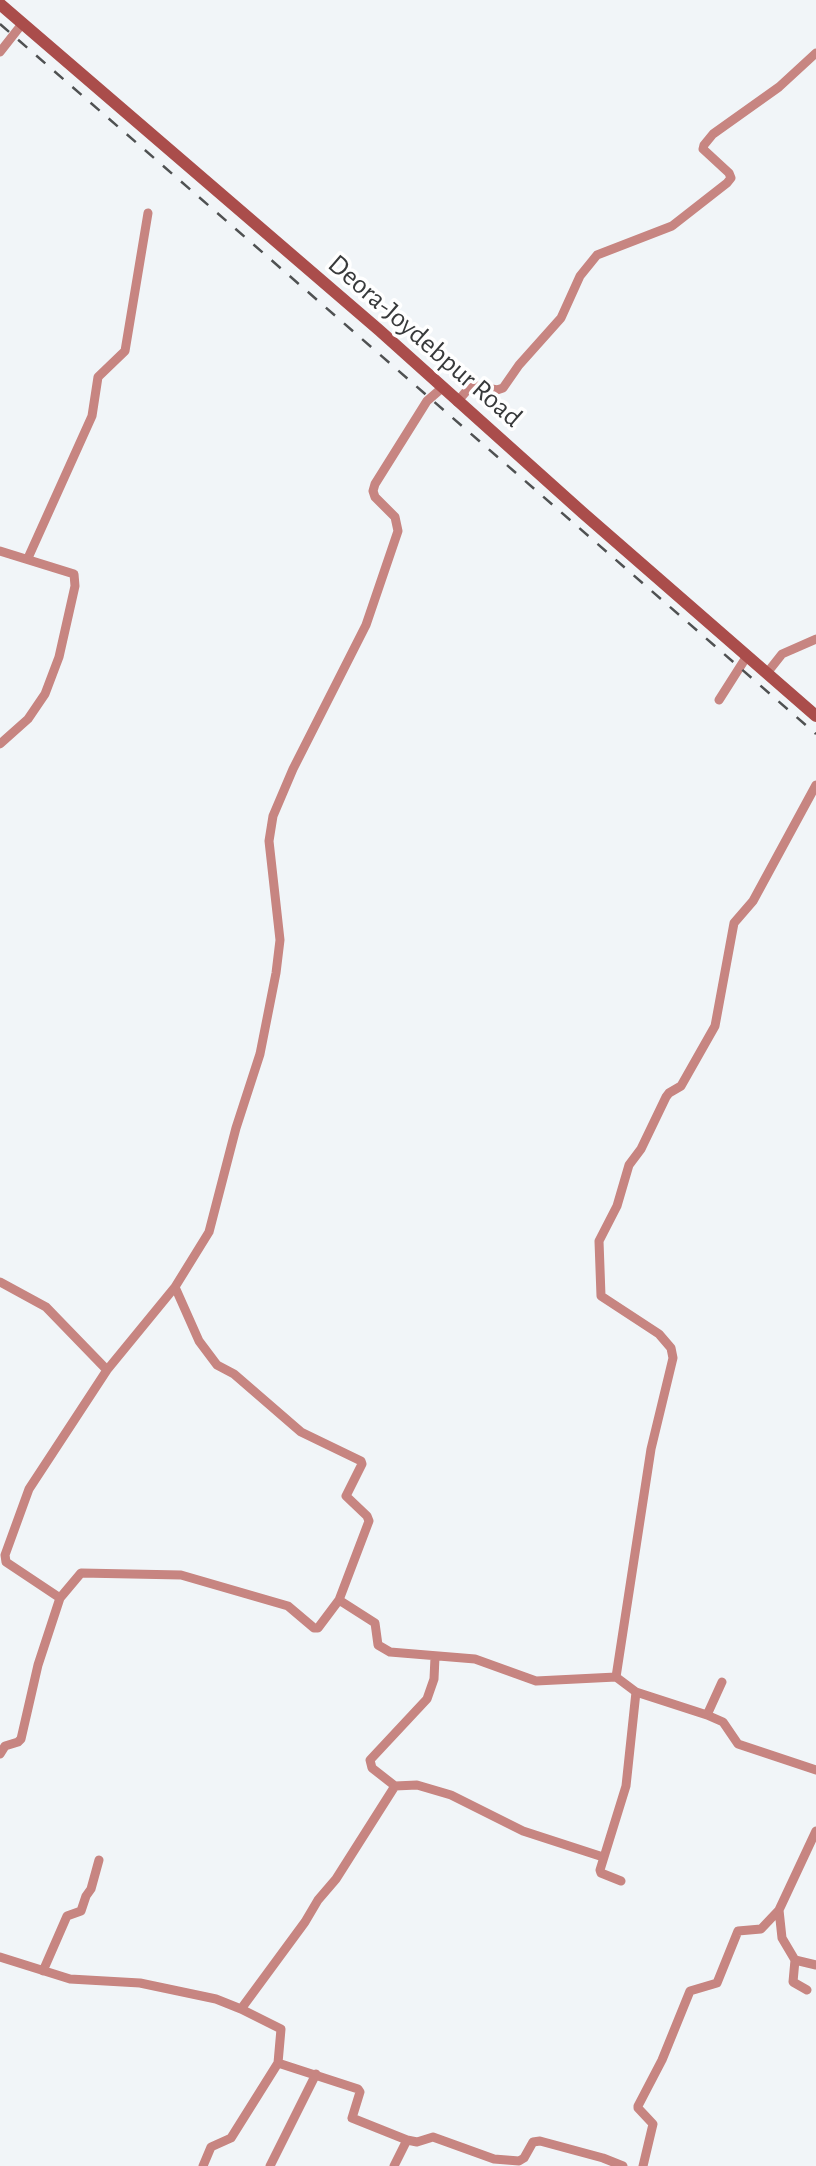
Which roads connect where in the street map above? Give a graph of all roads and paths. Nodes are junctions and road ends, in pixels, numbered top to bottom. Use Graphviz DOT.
graph roads {
  1 [pos="0,4"];
  2 [pos="22,24"];
  3 [pos="0,52"];
  4 [pos="816,53"];
  5 [pos="148,213"];
  6 [pos="442,387"];
  7 [pos="457,402"];
  8 [pos="0,551"];
  9 [pos="29,558"];
  10 [pos="816,639"];
  11 [pos="747,656"];
  12 [pos="766,673"];
  13 [pos="719,700"];
  14 [pos="816,716"];
  15 [pos="0,744"];
  16 [pos="816,785"];
  17 [pos="0,1282"];
  18 [pos="175,1287"];
  19 [pos="107,1370"];
  20 [pos="60,1598"];
  21 [pos="338,1600"];
  22 [pos="435,1657"];
  23 [pos="616,1677"];
  24 [pos="722,1682"];
  25 [pos="636,1692"];
  26 [pos="707,1714"];
  27 [pos="0,1754"];
  28 [pos="816,1770"];
  29 [pos="395,1786"];
  30 [pos="816,1831"];
  31 [pos="603,1857"];
  32 [pos="99,1860"];
  33 [pos="621,1881"];
  34 [pos="779,1910"];
  35 [pos="0,1957"];
  36 [pos="795,1960"];
  37 [pos="816,1965"];
  38 [pos="43,1971"];
  39 [pos="807,1990"];
  40 [pos="242,2009"];
  41 [pos="278,2063"];
  42 [pos="316,2074"];
  43 [pos="407,2140"];
  44 [pos="492,2162"];
  45 [pos="203,2166"];
  46 [pos="270,2166"];
  47 [pos="394,2166"];
  48 [pos="622,2166"];
  49 [pos="643,2166"];
  1 -- 2 [label="street, Deora-Joydebpur Road"];
  2 -- 3 [label="street"];
  2 -- 6 [label="street, Deora-Joydebpur Road"];
  4 -- 7 [label="street"];
  5 -- 9 [label="street"];
  6 -- 7 [label="street, Deora-Joydebpur Road"];
  6 -- 18 [label="street"];
  7 -- 11 [label="street, Deora-Joydebpur Road"];
  8 -- 9 [label="street"];
  9 -- 15 [label="street"];
  10 -- 12 [label="street"];
  11 -- 12 [label="street, Deora-Joydebpur Road"];
  11 -- 13 [label="street"];
  12 -- 14 [label="street, Deora-Joydebpur Road"];
  16 -- 23 [label="street"];
  17 -- 19 [label="street"];
  18 -- 19 [label="street"];
  18 -- 21 [label="street"];
  19 -- 20 [label="street"];
  20 -- 21 [label="street"];
  20 -- 27 [label="street"];
  21 -- 22 [label="street"];
  22 -- 23 [label="street"];
  22 -- 29 [label="street"];
  23 -- 25 [label="street"];
  24 -- 26 [label="street"];
  25 -- 26 [label="street"];
  25 -- 31 [label="street"];
  26 -- 28 [label="street"];
  29 -- 31 [label="street"];
  29 -- 40 [label="street"];
  30 -- 34 [label="street"];
  31 -- 33 [label="street"];
  32 -- 38 [label="street"];
  34 -- 36 [label="street"];
  34 -- 49 [label="street"];
  35 -- 38 [label="street"];
  36 -- 37 [label="street"];
  36 -- 39 [label="street"];
  38 -- 40 [label="street"];
  40 -- 41 [label="street"];
  41 -- 42 [label="street"];
  41 -- 45 [label="street"];
  42 -- 43 [label="street"];
  42 -- 46 [label="street"];
  43 -- 44 [label="street"];
  43 -- 47 [label="street"];
  44 -- 48 [label="street"];
}
